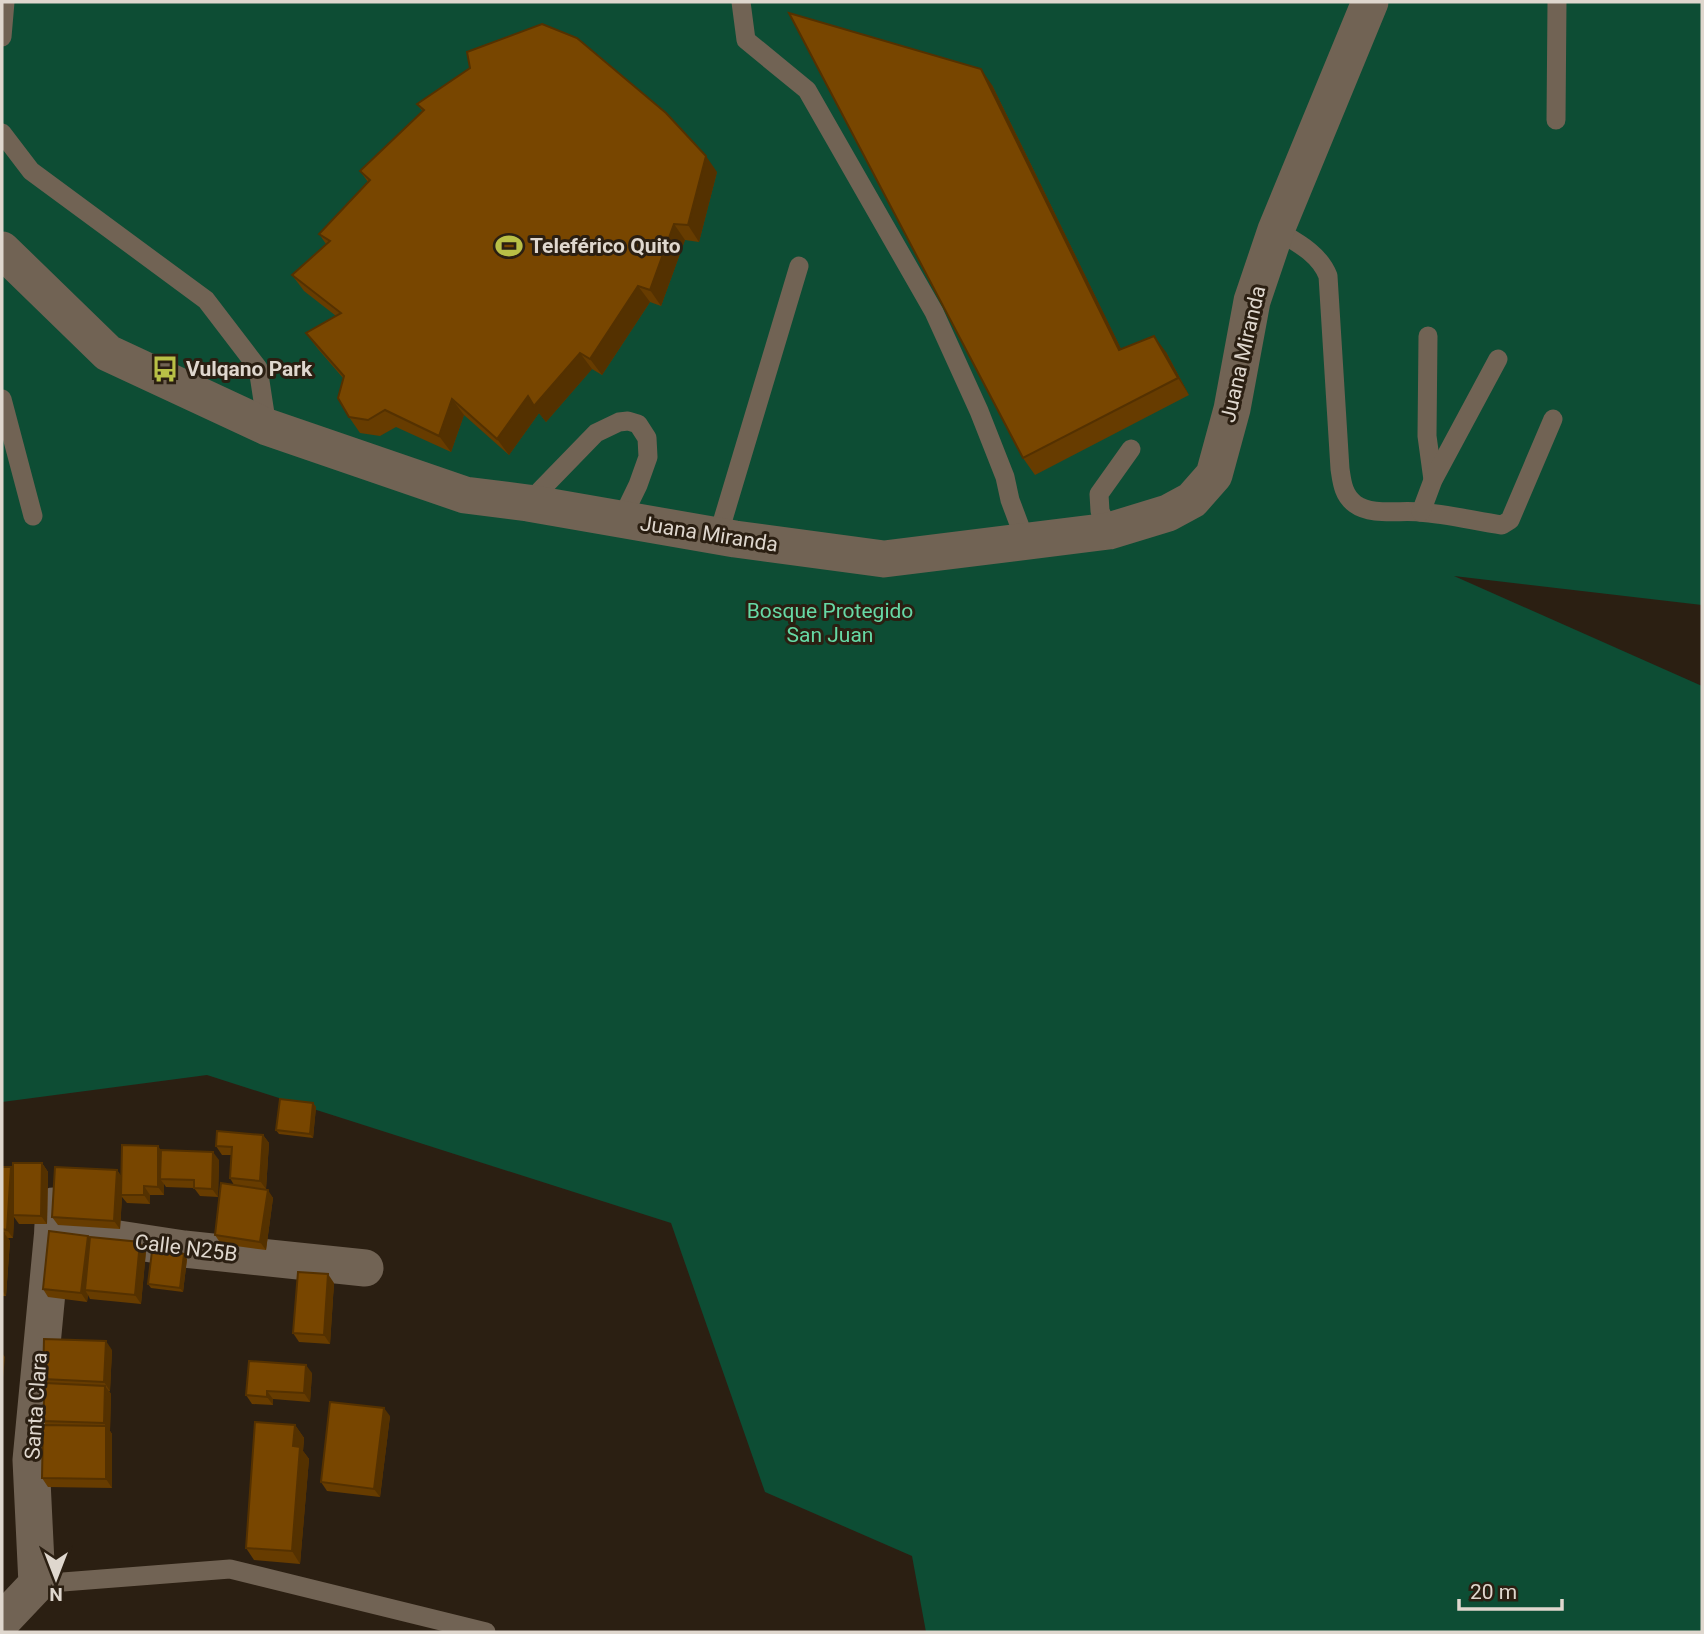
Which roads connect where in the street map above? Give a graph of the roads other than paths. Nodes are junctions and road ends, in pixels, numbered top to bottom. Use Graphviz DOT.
graph roads {
  1 [pos="5,2"];
  2 [pos="741,2"];
  3 [pos="1370,2"];
  4 [pos="1557,2"];
  5 [pos="2,37"];
  6 [pos="1556,120"];
  7 [pos="2,133"];
  8 [pos="1276,230"];
  9 [pos="2,250"];
  10 [pos="799,266"];
  11 [pos="1428,337"];
  12 [pos="1498,359"];
  13 [pos="2,399"];
  14 [pos="1553,419"];
  15 [pos="267,427"];
  16 [pos="1131,449"];
  17 [pos="1433,480"];
  18 [pos="528,503"];
  19 [pos="1421,512"];
  20 [pos="33,516"];
  21 [pos="621,520"];
  22 [pos="1109,531"];
  23 [pos="718,536"];
  24 [pos="1025,540"];
  25 [pos="54,1184"];
  26 [pos="52,1229"];
  27 [pos="365,1268"];
  28 [pos="37,1584"];
  29 [pos="2,1621"];
  30 [pos="486,1632"];
  1 -- 5 [label="lane"];
  2 -- 24 [label="lane"];
  3 -- 8 [label="street, Juana Miranda"];
  4 -- 6 [label="lane"];
  7 -- 15 [label="lane"];
  8 -- 19 [label="lane"];
  8 -- 22 [label="street, Juana Miranda"];
  9 -- 15 [label="street, Juana Miranda"];
  10 -- 23 [label="lane"];
  11 -- 17 [label="lane"];
  12 -- 17 [label="lane"];
  13 -- 20 [label="lane"];
  14 -- 19 [label="lane"];
  15 -- 18 [label="street, Juana Miranda"];
  16 -- 22 [label="lane"];
  17 -- 19 [label="lane"];
  18 -- 21 [label="street, Juana Miranda"];
  18 -- 21 [label="lane"];
  21 -- 23 [label="street, Juana Miranda"];
  22 -- 24 [label="street, Juana Miranda"];
  23 -- 24 [label="street, Juana Miranda"];
  25 -- 26 [label="street"];
  26 -- 27 [label="street, Calle N25B"];
  26 -- 28 [label="street, Santa Clara"];
  28 -- 29 [label="street"];
  28 -- 30 [label="lane"];
}
